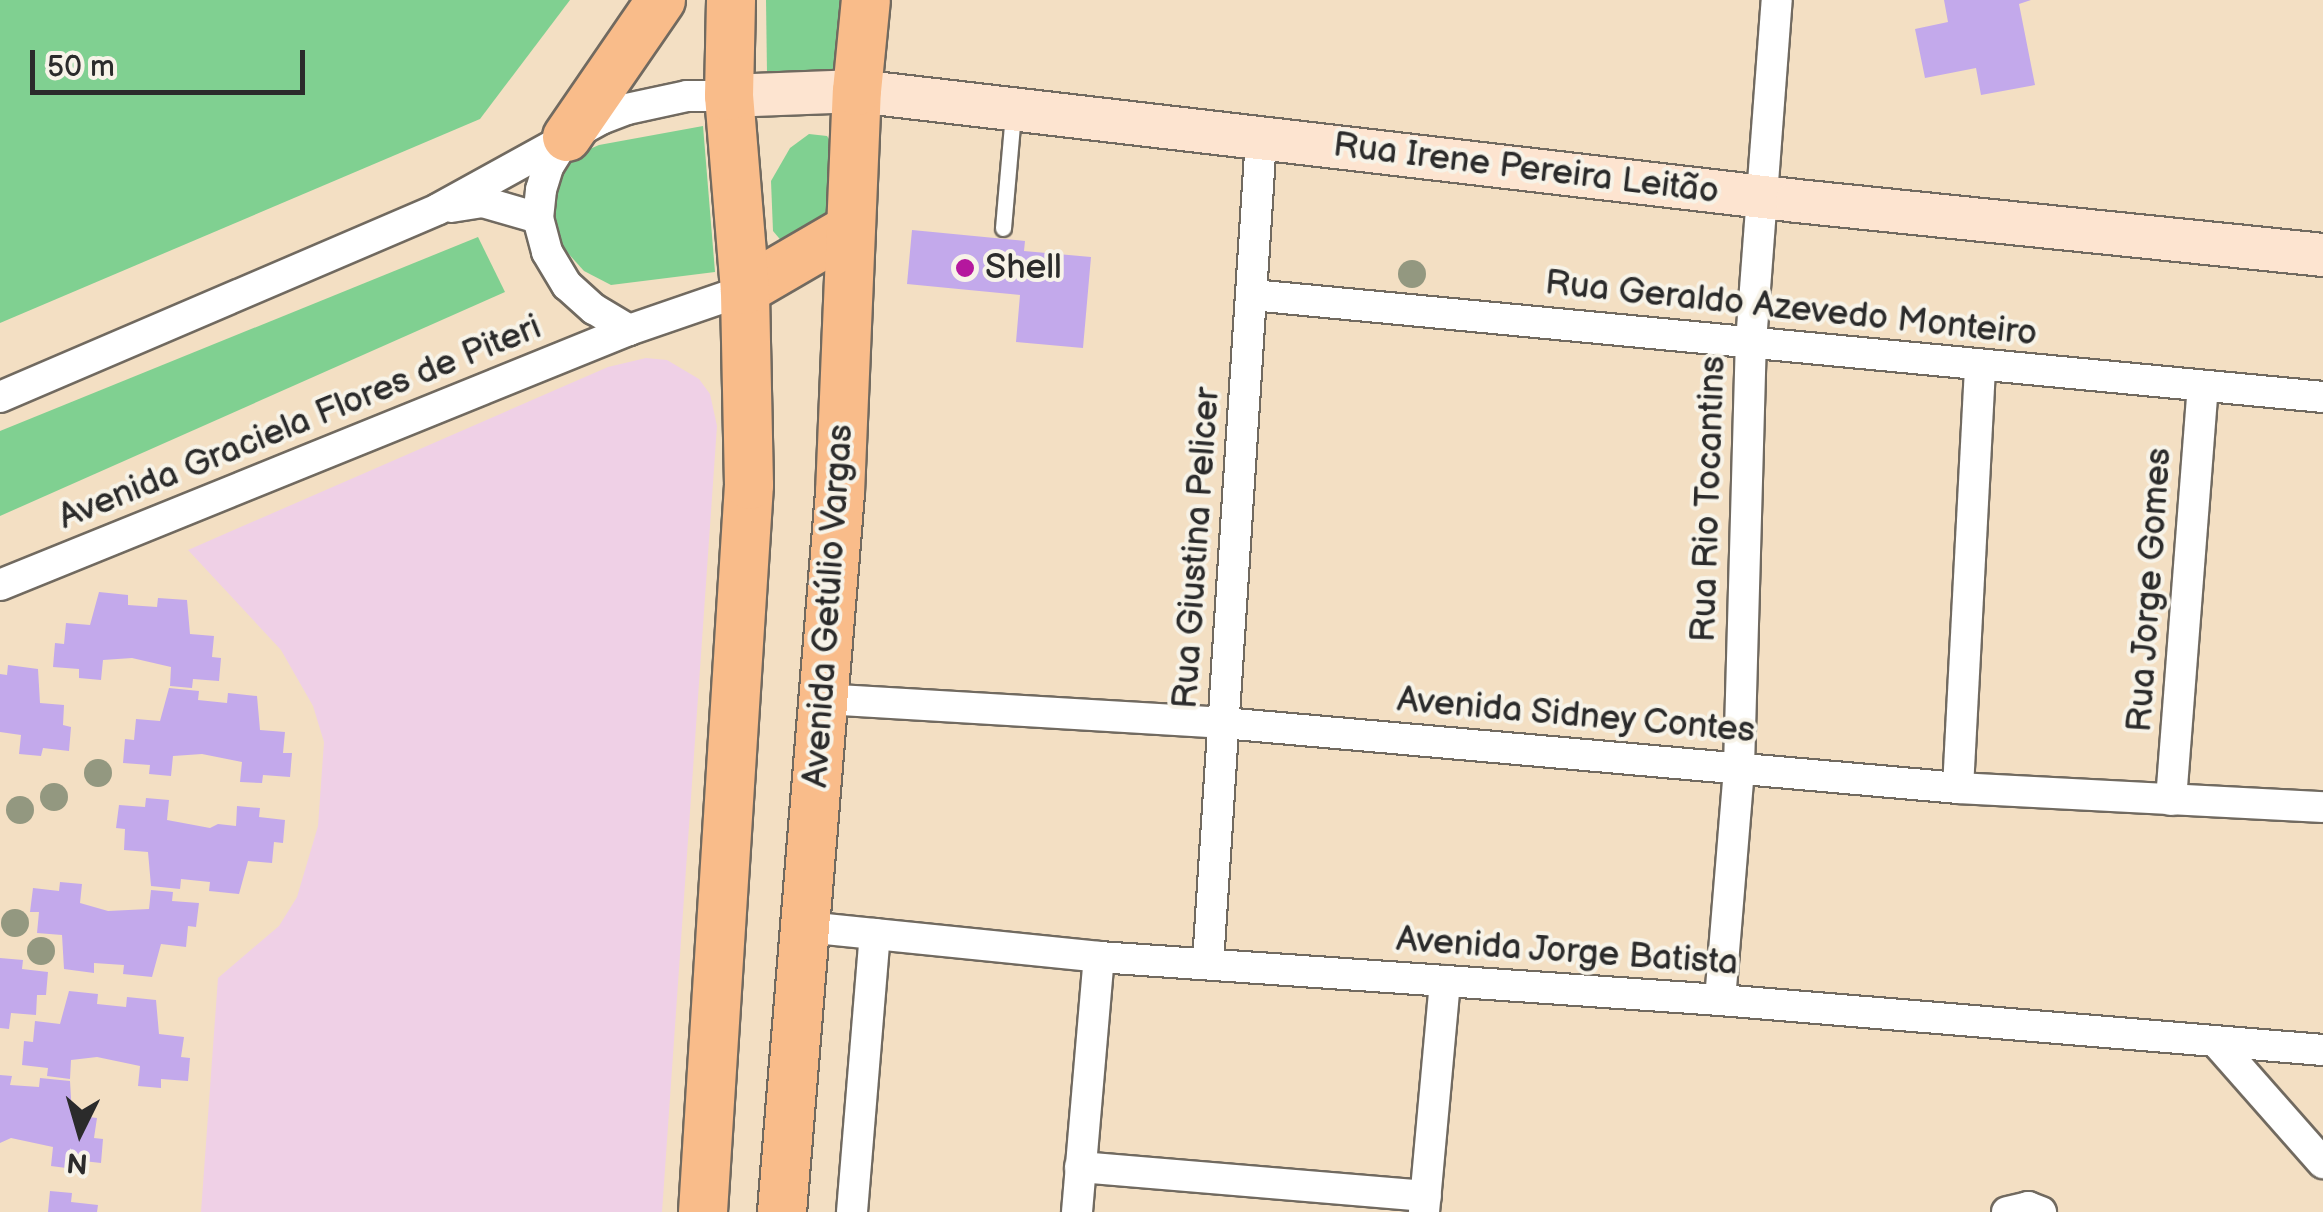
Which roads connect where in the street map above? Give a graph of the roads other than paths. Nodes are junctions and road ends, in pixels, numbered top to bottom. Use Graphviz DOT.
graph roads {
  1 [pos="660,0"];
  2 [pos="731,0"];
  3 [pos="866,0"];
  4 [pos="1777,0"];
  5 [pos="858,91"];
  6 [pos="728,96"];
  7 [pos="1013,109"];
  8 [pos="567,137"];
  9 [pos="1262,138"];
  10 [pos="1760,196"];
  11 [pos="438,210"];
  12 [pos="538,218"];
  13 [pos="1003,228"];
  14 [pos="850,229"];
  15 [pos="2323,255"];
  16 [pos="745,290"];
  17 [pos="1252,296"];
  18 [pos="629,330"];
  19 [pos="1751,342"];
  20 [pos="1980,366"];
  21 [pos="2203,386"];
  22 [pos="0,397"];
  23 [pos="2323,397"];
  24 [pos="0,585"];
  25 [pos="823,699"];
  26 [pos="1223,723"];
  27 [pos="1739,767"];
  28 [pos="1958,788"];
  29 [pos="2171,800"];
  30 [pos="2323,807"];
  31 [pos="806,927"];
  32 [pos="876,934"];
  33 [pos="1099,957"];
  34 [pos="1208,963"];
  35 [pos="1445,982"];
  36 [pos="1720,1000"];
  37 [pos="2218,1044"];
  38 [pos="2323,1050"];
  39 [pos="2323,1162"];
  40 [pos="1080,1168"];
  41 [pos="1425,1204"];
  42 [pos="704,1212"];
  43 [pos="782,1212"];
  44 [pos="852,1212"];
  45 [pos="1077,1212"];
  46 [pos="2007,1212"];
  47 [pos="2042,1212"];
  1 -- 8 [label="main road"];
  2 -- 6 [label="main road"];
  3 -- 5 [label="main road, Avenida Getúlio Vargas"];
  4 -- 10 [label="street, Rua Rio Tocantins"];
  5 -- 6 [label="street, Rua Irene Pereira Leitão"];
  5 -- 7 [label="street, Rua Irene Pereira Leitão"];
  5 -- 14 [label="main road, Avenida Getúlio Vargas"];
  6 -- 8 [label="street"];
  6 -- 16 [label="main road"];
  7 -- 9 [label="street, Rua Irene Pereira Leitão"];
  7 -- 13 [label="lane"];
  8 -- 11 [label="street"];
  8 -- 12 [label="street"];
  9 -- 10 [label="street, Rua Irene Pereira Leitão"];
  9 -- 17 [label="street, Rua Giustina Pelicer"];
  10 -- 15 [label="street, Rua Irene Pereira Leitão"];
  10 -- 19 [label="street, Rua Rio Tocantins"];
  11 -- 12 [label="street"];
  11 -- 22 [label="street"];
  12 -- 18 [label="street, Avenida Graciela Flores de Piteri"];
  14 -- 16 [label="main road"];
  14 -- 25 [label="main road, Avenida Getúlio Vargas"];
  16 -- 18 [label="street, Avenida Graciela Flores de Piteri"];
  16 -- 42 [label="main road"];
  17 -- 19 [label="street, Rua Geraldo Azevedo Monteiro"];
  17 -- 26 [label="street, Rua Giustina Pelicer"];
  18 -- 24 [label="street, Avenida Graciela Flores de Piteri"];
  19 -- 20 [label="street, Rua Geraldo Azevedo Monteiro"];
  19 -- 27 [label="street, Rua Rio Tocantins"];
  20 -- 21 [label="street, Rua Geraldo Azevedo Monteiro"];
  20 -- 28 [label="street"];
  21 -- 23 [label="street, Rua Geraldo Azevedo Monteiro"];
  21 -- 29 [label="street, Rua Jorge Gomes"];
  25 -- 26 [label="street, Avenida Sidney Contes"];
  25 -- 31 [label="main road, Avenida Getúlio Vargas"];
  26 -- 27 [label="street, Avenida Sidney Contes"];
  26 -- 34 [label="street, Rua Giustina Pelicer"];
  27 -- 28 [label="street, Avenida Sidney Contes"];
  27 -- 36 [label="street, Rua Rio Tocantins"];
  28 -- 29 [label="street, Avenida Sidney Contes"];
  29 -- 30 [label="street, Avenida Sidney Contes"];
  31 -- 32 [label="street, Avenida Jorge Batista"];
  31 -- 43 [label="main road, Avenida Getúlio Vargas"];
  32 -- 33 [label="street, Avenida Jorge Batista"];
  32 -- 44 [label="street"];
  33 -- 34 [label="street, Avenida Jorge Batista"];
  33 -- 40 [label="street"];
  34 -- 35 [label="street, Avenida Jorge Batista"];
  35 -- 36 [label="street, Avenida Jorge Batista"];
  35 -- 41 [label="street"];
  36 -- 37 [label="street, Avenida Jorge Batista"];
  37 -- 38 [label="street, Avenida Jorge Batista"];
  37 -- 39 [label="street"];
  40 -- 41 [label="street"];
  40 -- 45 [label="street"];
  46 -- 47 [label="street"];
}
